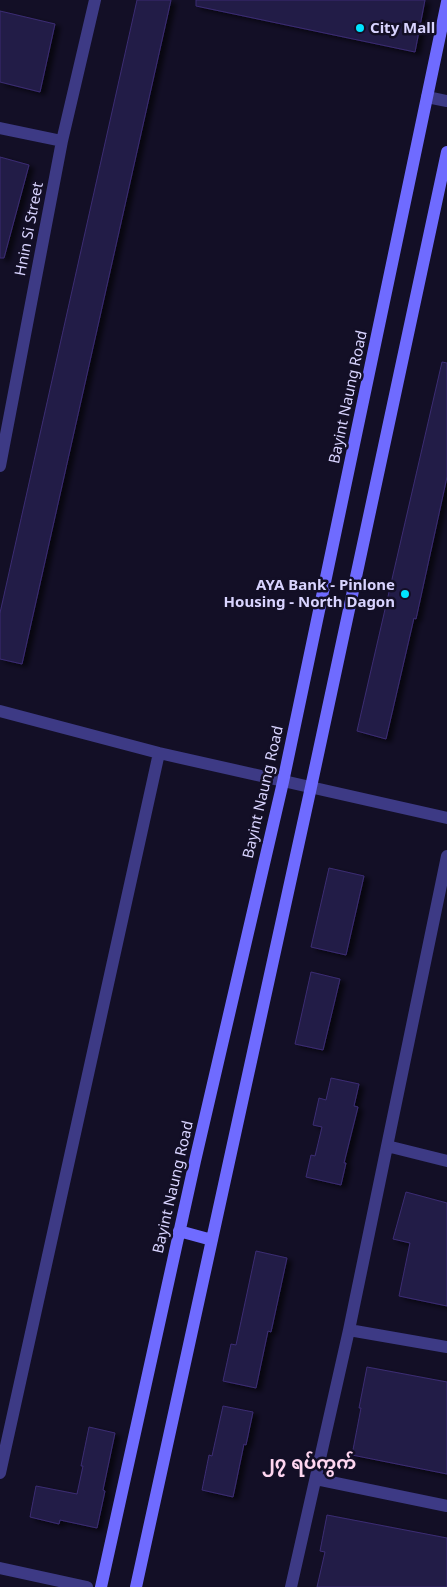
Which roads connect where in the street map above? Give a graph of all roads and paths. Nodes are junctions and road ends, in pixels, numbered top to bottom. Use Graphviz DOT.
graph roads {
  1 [pos="95,0"];
  2 [pos="447,4"];
  3 [pos="427,97"];
  4 [pos="447,101"];
  5 [pos="0,128"];
  6 [pos="62,141"];
  7 [pos="447,152"];
  8 [pos="0,466"];
  9 [pos="0,711"];
  10 [pos="159,753"];
  11 [pos="283,782"];
  12 [pos="312,787"];
  13 [pos="447,818"];
  14 [pos="447,856"];
  15 [pos="387,1146"];
  16 [pos="447,1161"];
  17 [pos="179,1231"];
  18 [pos="212,1240"];
  19 [pos="349,1330"];
  20 [pos="447,1347"];
  21 [pos="0,1473"];
  22 [pos="316,1479"];
  23 [pos="447,1506"];
  24 [pos="0,1568"];
  25 [pos="87,1587"];
  26 [pos="101,1587"];
  27 [pos="136,1587"];
  28 [pos="291,1587"];
  1 -- 6 [label="street, Hnin Si Street"];
  2 -- 3 [label="main road, Bayint Naung Road"];
  3 -- 4 [label="street"];
  3 -- 11 [label="main road, Bayint Naung Road"];
  5 -- 6 [label="street"];
  6 -- 8 [label="street, Hnin Si Street"];
  7 -- 12 [label="main road"];
  9 -- 10 [label="street"];
  10 -- 11 [label="street"];
  10 -- 21 [label="street"];
  11 -- 12 [label="street"];
  11 -- 17 [label="main road, Bayint Naung Road"];
  12 -- 13 [label="street"];
  12 -- 18 [label="main road"];
  14 -- 15 [label="street"];
  15 -- 16 [label="street"];
  15 -- 19 [label="street"];
  17 -- 18 [label="main road"];
  17 -- 26 [label="main road, Bayint Naung Road"];
  18 -- 27 [label="main road"];
  19 -- 20 [label="street"];
  19 -- 22 [label="street"];
  22 -- 23 [label="street"];
  22 -- 28 [label="street"];
  24 -- 25 [label="street"];
}
